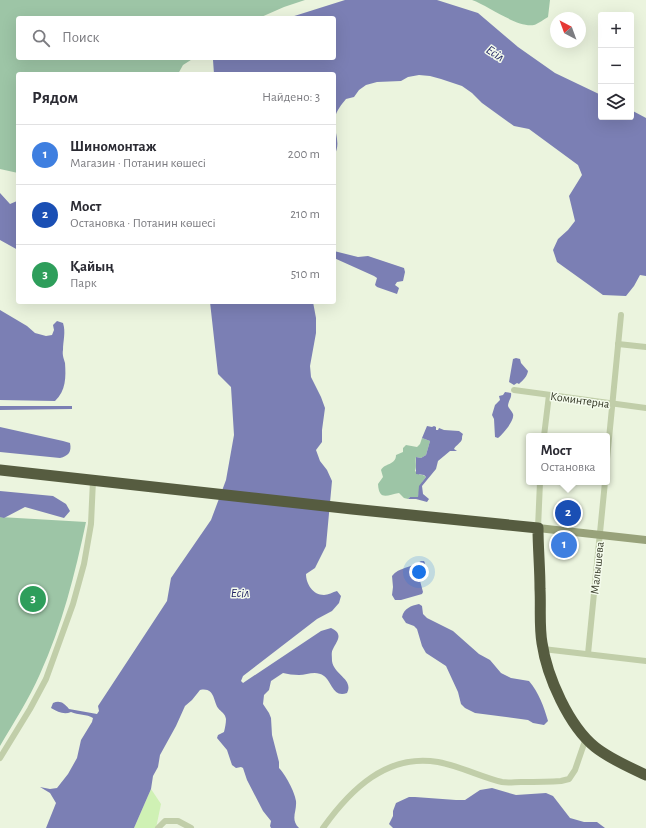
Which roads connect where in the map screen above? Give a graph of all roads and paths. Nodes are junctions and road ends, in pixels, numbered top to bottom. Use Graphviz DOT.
graph roads {
  1 [pos="621,315"];
  2 [pos="618,344"];
  3 [pos="646,346"];
  4 [pos="514,390"];
  5 [pos="549,395"];
  6 [pos="612,405"];
  7 [pos="646,408"];
  8 [pos="544,433"];
  9 [pos="609,433"];
  10 [pos="0,470"];
  11 [pos="93,480"];
  12 [pos="540,485"];
  13 [pos="605,485"];
  14 [pos="538,528"];
  15 [pos="600,535"];
  16 [pos="646,540"];
  17 [pos="543,649"];
  18 [pos="588,654"];
  19 [pos="646,661"];
  20 [pos="586,738"];
  21 [pos="0,758"];
  22 [pos="646,775"];
  23 [pos="158,828"];
  24 [pos="192,828"];
  25 [pos="323,828"];
  1 -- 2 [label="street"];
  2 -- 3 [label="street"];
  2 -- 6 [label="street"];
  4 -- 5 [label="street, Коминтерна"];
  5 -- 6 [label="street, Коминтерна"];
  5 -- 8 [label="street"];
  6 -- 7 [label="street, Коминтерна"];
  6 -- 9 [label="street"];
  10 -- 11 [label="highway"];
  11 -- 14 [label="highway"];
  11 -- 21 [label="street"];
  12 -- 14 [label="street"];
  13 -- 15 [label="street, Малышева"];
  14 -- 15 [label="main road"];
  14 -- 17 [label="highway"];
  15 -- 16 [label="main road"];
  15 -- 18 [label="street, Малышева"];
  17 -- 18 [label="street"];
  17 -- 20 [label="highway"];
  18 -- 19 [label="street"];
  20 -- 22 [label="highway"];
  20 -- 25 [label="street"];
  23 -- 24 [label="street"];
}
